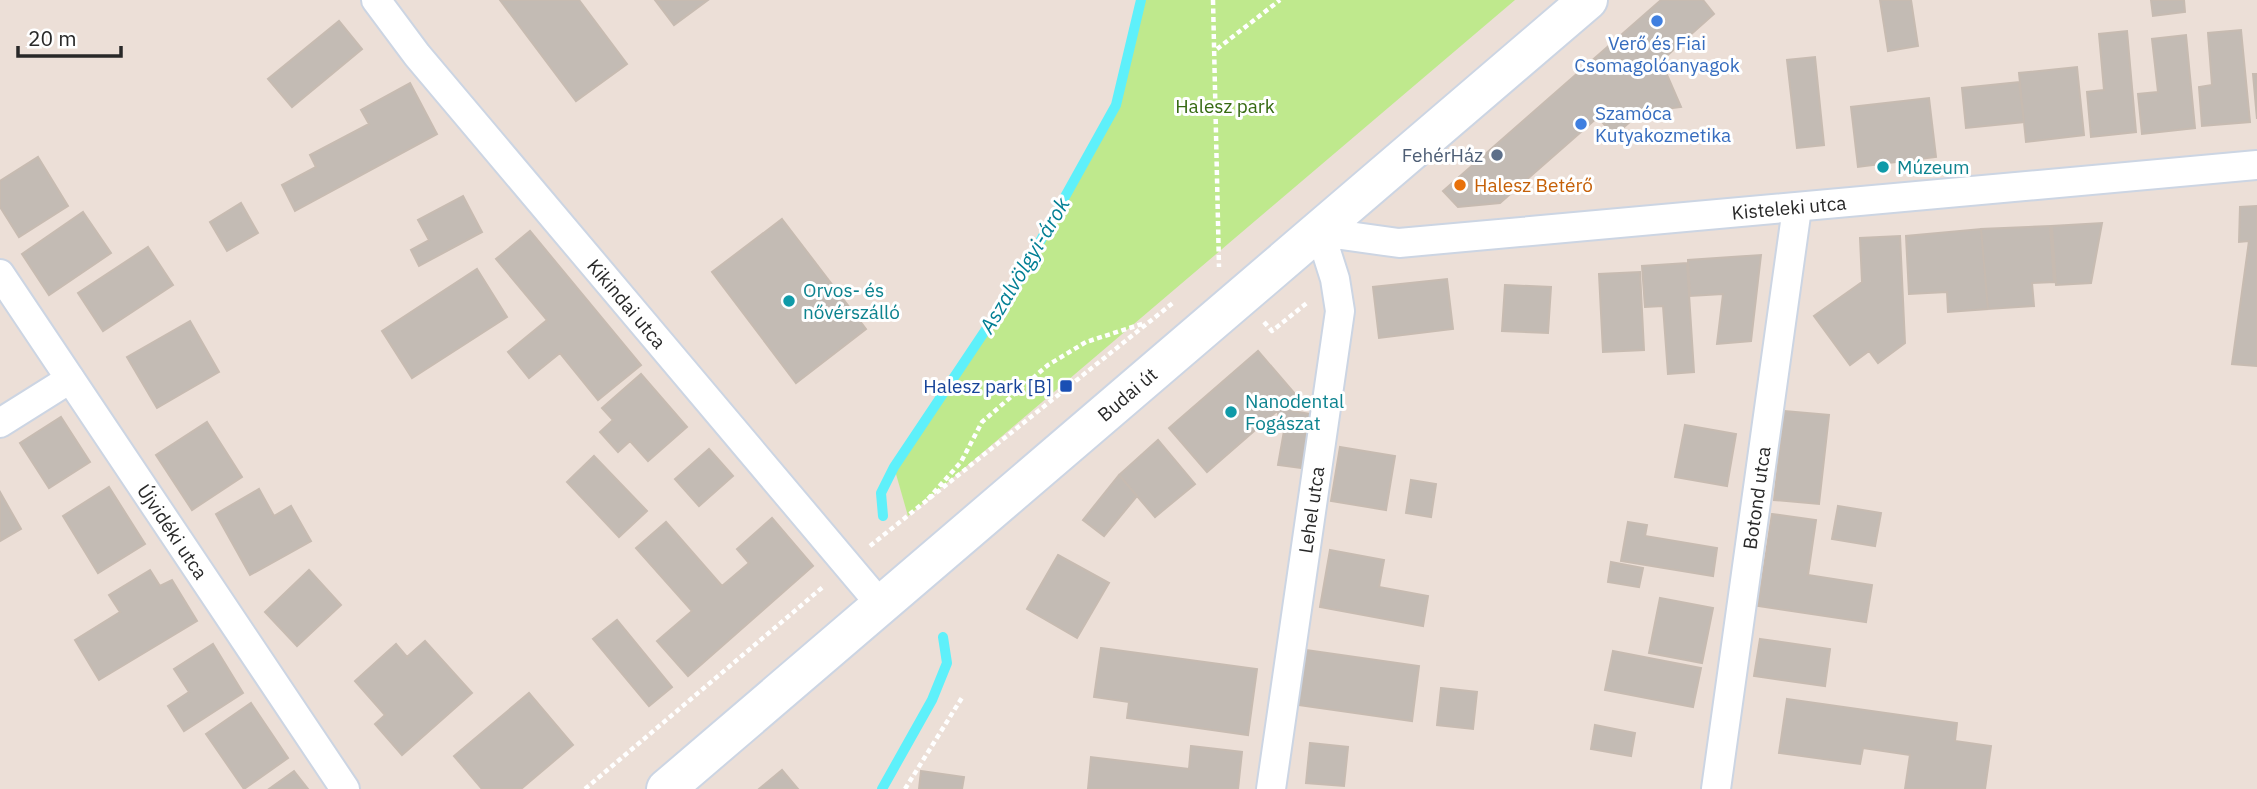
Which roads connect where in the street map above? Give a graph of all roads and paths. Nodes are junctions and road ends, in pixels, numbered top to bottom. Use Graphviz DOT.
graph roads {
  1 [pos="376,0"];
  2 [pos="1213,0"];
  3 [pos="1280,0"];
  4 [pos="1588,0"];
  5 [pos="1216,50"];
  6 [pos="2257,166"];
  7 [pos="1797,208"];
  8 [pos="1320,232"];
  9 [pos="1218,265"];
  10 [pos="0,274"];
  11 [pos="1151,321"];
  12 [pos="70,379"];
  13 [pos="0,423"];
  14 [pos="847,566"];
  15 [pos="881,604"];
  16 [pos="963,696"];
  17 [pos="345,789"];
  18 [pos="585,789"];
  19 [pos="666,789"];
  20 [pos="905,789"];
  21 [pos="1271,789"];
  22 [pos="1716,789"];
  1 -- 14 [label="street, Kikindai utca"];
  2 -- 5 [label="path"];
  3 -- 5 [label="path"];
  4 -- 8 [label="main road, Budai út"];
  5 -- 9 [label="path"];
  6 -- 7 [label="street, Kisteleki utca"];
  7 -- 8 [label="street, Kisteleki utca"];
  7 -- 22 [label="street, Botond utca"];
  8 -- 15 [label="main road, Budai út"];
  8 -- 21 [label="street, Lehel utca"];
  10 -- 12 [label="street, Újvidéki utca"];
  11 -- 11 [label="path"];
  12 -- 13 [label="street"];
  12 -- 17 [label="street, Újvidéki utca"];
  14 -- 15 [label="street, Kikindai utca"];
  14 -- 18 [label="path"];
  15 -- 19 [label="main road, Budai út"];
  16 -- 20 [label="path"];
}
